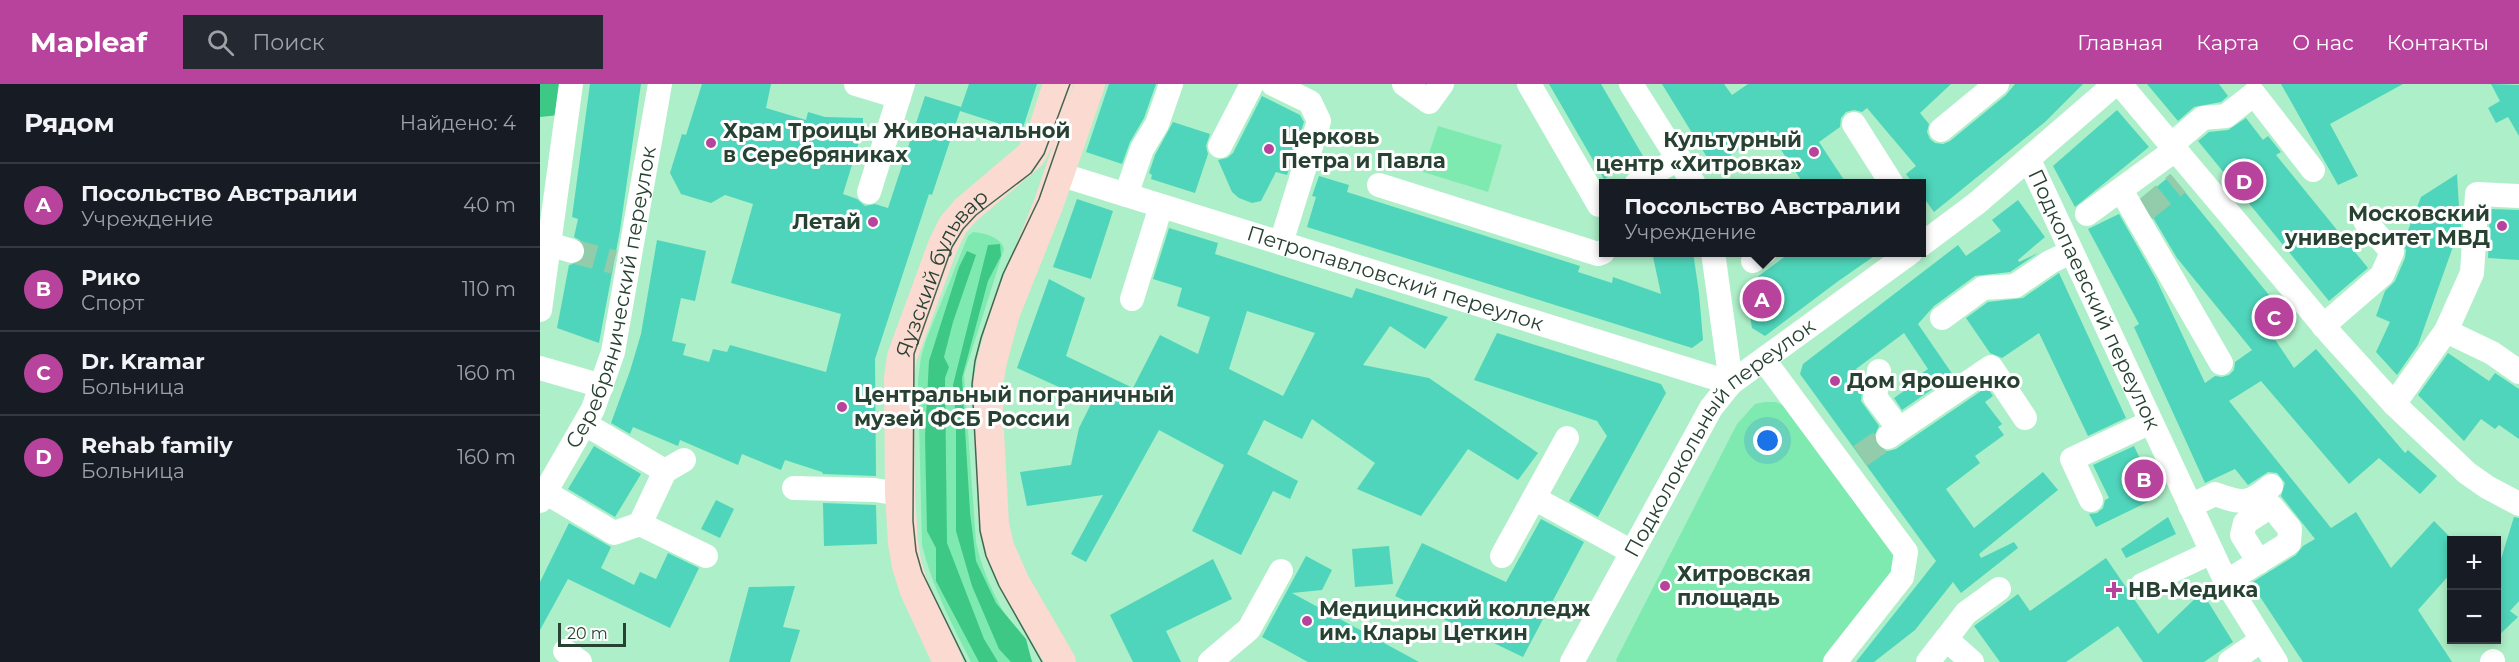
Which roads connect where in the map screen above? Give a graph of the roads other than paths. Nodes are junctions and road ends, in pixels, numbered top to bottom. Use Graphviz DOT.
graph roads {
  1 [pos="570,84"];
  2 [pos="660,84"];
  3 [pos="856,84"];
  4 [pos="1058,84"];
  5 [pos="1090,84"];
  6 [pos="1171,84"];
  7 [pos="1252,84"];
  8 [pos="1273,84"];
  9 [pos="1404,84"];
  10 [pos="1442,84"];
  11 [pos="1528,84"];
  12 [pos="1631,84"];
  13 [pos="1997,84"];
  14 [pos="2108,87"];
  15 [pos="901,91"];
  16 [pos="1854,124"];
  17 [pos="1941,130"];
  18 [pos="1220,146"];
  19 [pos="2173,148"];
  20 [pos="1679,158"];
  21 [pos="2029,160"];
  22 [pos="2313,170"];
  23 [pos="1059,174"];
  24 [pos="1642,179"];
  25 [pos="1692,179"];
  26 [pos="1889,179"];
  27 [pos="1379,185"];
  28 [pos="2121,190"];
  29 [pos="870,192"];
  30 [pos="1126,195"];
  31 [pos="2519,196"];
  32 [pos="1599,202"];
  33 [pos="1161,206"];
  34 [pos="2087,214"];
  35 [pos="2365,221"];
  36 [pos="1926,241"];
  37 [pos="1281,243"];
  38 [pos="2071,252"];
  39 [pos="1599,254"];
  40 [pos="1714,257"];
  41 [pos="1904,257"];
  42 [pos="1132,299"];
  43 [pos="540,310"];
  44 [pos="1942,318"];
  45 [pos="2323,326"];
  46 [pos="2446,331"];
  47 [pos="1764,360"];
  48 [pos="2221,363"];
  49 [pos="540,368"];
  50 [pos="1879,371"];
  51 [pos="2519,372"];
  52 [pos="1731,383"];
  53 [pos="602,386"];
  54 [pos="2394,404"];
  55 [pos="2025,418"];
  56 [pos="2151,422"];
  57 [pos="585,424"];
  58 [pos="1567,438"];
  59 [pos="2271,486"];
  60 [pos="794,488"];
  61 [pos="900,494"];
  62 [pos="543,497"];
  63 [pos="1534,498"];
  64 [pos="2091,500"];
  65 [pos="2519,504"];
  66 [pos="2190,506"];
  67 [pos="640,524"];
  68 [pos="1632,552"];
  69 [pos="2212,552"];
  70 [pos="706,556"];
  71 [pos="1502,556"];
  72 [pos="2259,562"];
  73 [pos="1281,571"];
  74 [pos="2226,582"];
  75 [pos="2142,585"];
  76 [pos="1999,589"];
  77 [pos="1946,639"];
  78 [pos="2262,640"];
  79 [pos="948,662"];
  80 [pos="1060,662"];
  81 [pos="1210,662"];
  82 [pos="1572,662"];
  83 [pos="1835,662"];
  84 [pos="1928,662"];
  85 [pos="1972,662"];
  86 [pos="2230,662"];
  87 [pos="2276,662"];
  1 -- 43 [label="street"];
  2 -- 53 [label="street, Серебрянический переулок"];
  3 -- 15 [label="street"];
  4 -- 61 [label="main road, Яузский бульвар"];
  5 -- 23 [label="main road"];
  6 -- 30 [label="street"];
  7 -- 18 [label="street"];
  8 -- 37 [label="street"];
  9 -- 10 [label="street"];
  11 -- 32 [label="street"];
  12 -- 20 [label="street"];
  13 -- 17 [label="street"];
  14 -- 19 [label="street"];
  14 -- 21 [label="street"];
  15 -- 29 [label="street"];
  16 -- 26 [label="street"];
  19 -- 22 [label="street"];
  19 -- 28 [label="street"];
  19 -- 45 [label="street"];
  20 -- 24 [label="street"];
  20 -- 25 [label="street"];
  21 -- 36 [label="street"];
  21 -- 38 [label="street, Подкопаевский переулок"];
  23 -- 30 [label="street, Петропавловский переулок"];
  23 -- 80 [label="main road"];
  27 -- 39 [label="street"];
  28 -- 34 [label="street"];
  28 -- 48 [label="street"];
  30 -- 33 [label="street, Петропавловский переулок"];
  31 -- 46 [label="street"];
  33 -- 37 [label="street, Петропавловский переулок"];
  33 -- 42 [label="street"];
  35 -- 45 [label="street"];
  37 -- 52 [label="street, Петропавловский переулок"];
  38 -- 44 [label="street"];
  38 -- 56 [label="street, Подкопаевский переулок"];
  40 -- 52 [label="street"];
  41 -- 47 [label="street, Подколокольный переулок"];
  45 -- 54 [label="street"];
  46 -- 51 [label="street"];
  46 -- 54 [label="street"];
  47 -- 52 [label="street, Подколокольный переулок"];
  47 -- 83 [label="street"];
  49 -- 53 [label="street"];
  50 -- 55 [label="street"];
  52 -- 68 [label="street, Подколокольный переулок"];
  53 -- 57 [label="street, Серебрянический переулок"];
  54 -- 65 [label="street"];
  56 -- 64 [label="street"];
  56 -- 66 [label="street, Подкопаевский переулок"];
  57 -- 62 [label="street, Серебрянический переулок"];
  57 -- 67 [label="street"];
  58 -- 63 [label="street"];
  59 -- 66 [label="street"];
  60 -- 61 [label="street"];
  61 -- 79 [label="main road, Яузский бульвар"];
  62 -- 67 [label="street"];
  63 -- 68 [label="street"];
  63 -- 71 [label="street"];
  66 -- 69 [label="street, Подкопаевский переулок"];
  67 -- 70 [label="street"];
  68 -- 82 [label="street, Подколокольный переулок"];
  69 -- 74 [label="street, Подкопаевский переулок"];
  69 -- 75 [label="street"];
  72 -- 74 [label="street"];
  73 -- 81 [label="street"];
  74 -- 78 [label="street, Подкопаевский переулок"];
  76 -- 77 [label="street"];
  77 -- 84 [label="street"];
  77 -- 85 [label="street"];
  78 -- 86 [label="street"];
  78 -- 87 [label="street, Подкопаевский переулок"];
}
